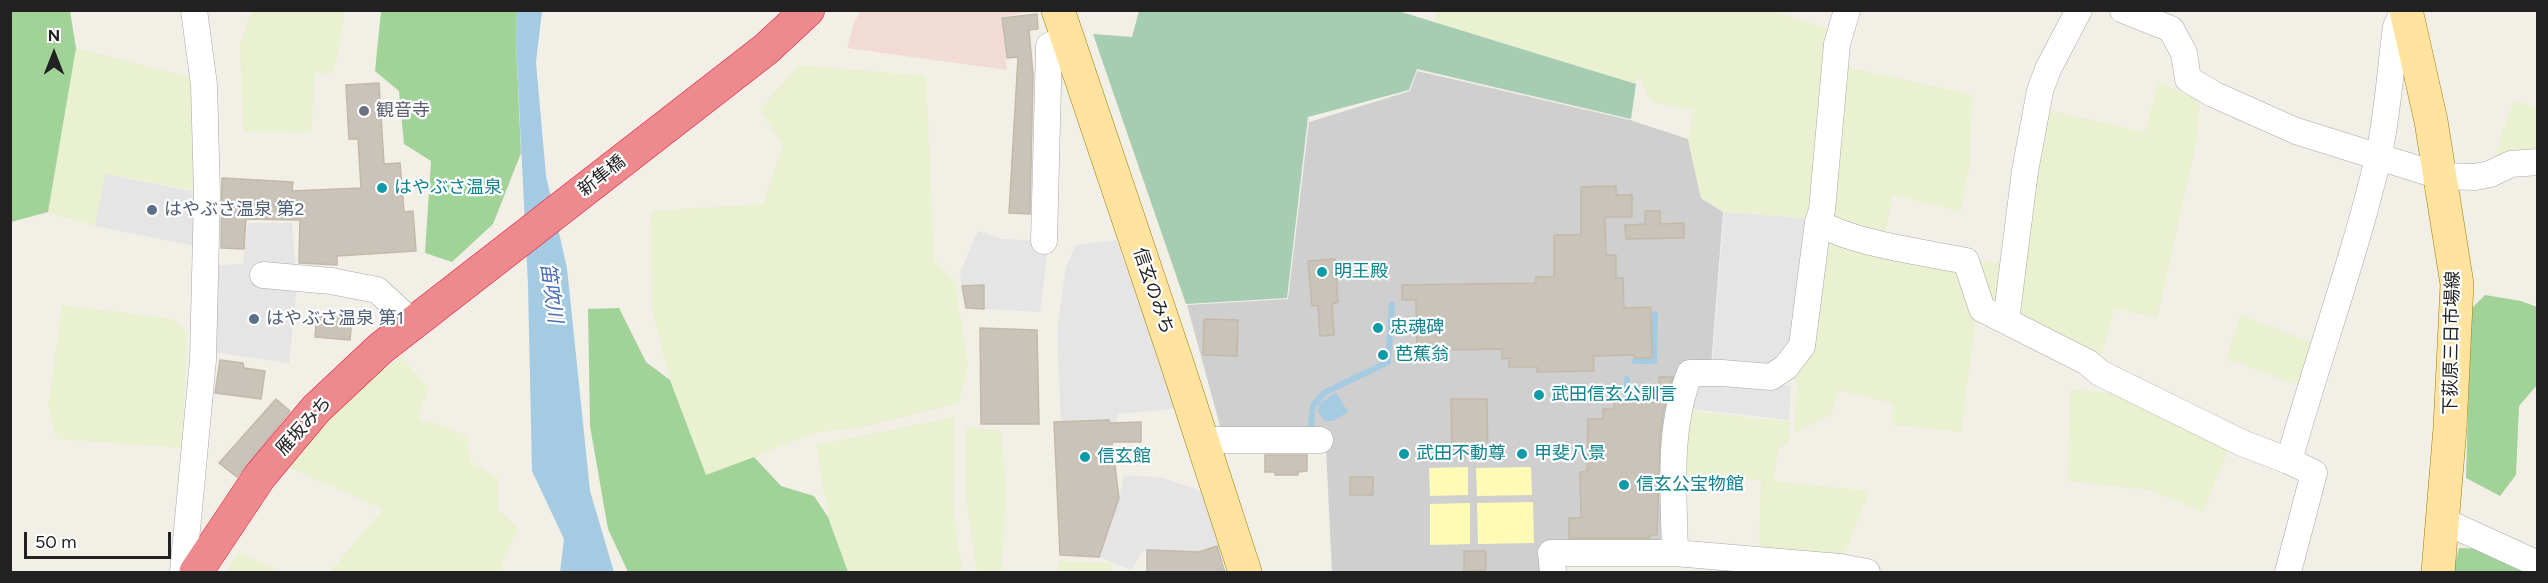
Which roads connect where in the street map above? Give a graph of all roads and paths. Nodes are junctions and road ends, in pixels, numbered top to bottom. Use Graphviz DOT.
graph roads {
  1 [pos="194,10"];
  2 [pos="808,10"];
  3 [pos="1847,10"];
  4 [pos="2079,10"];
  5 [pos="2123,10"];
  6 [pos="2405,10"];
  7 [pos="1063,24"];
  8 [pos="2378,155"];
  9 [pos="2538,162"];
  10 [pos="2440,176"];
  11 [pos="1818,222"];
  12 [pos="1044,241"];
  13 [pos="263,275"];
  14 [pos="438,303"];
  15 [pos="2006,321"];
  16 [pos="413,323"];
  17 [pos="1202,440"];
  18 [pos="1320,440"];
  19 [pos="2289,461"];
  20 [pos="2444,521"];
  21 [pos="1675,553"];
  22 [pos="1552,563"];
  23 [pos="2538,564"];
  24 [pos="183,573"];
  25 [pos="196,573"];
  26 [pos="1245,573"];
  27 [pos="1867,573"];
  28 [pos="2288,573"];
  29 [pos="2438,573"];
  1 -- 24 [label="street"];
  2 -- 14 [label="highway, 新隼橋"];
  3 -- 11 [label="street"];
  4 -- 15 [label="street"];
  5 -- 8 [label="street"];
  6 -- 8 [label="street"];
  6 -- 10 [label="main road, 下荻原三日市場線"];
  7 -- 12 [label="street"];
  7 -- 17 [label="main road, 信玄のみち"];
  8 -- 10 [label="street"];
  8 -- 19 [label="street"];
  9 -- 10 [label="street"];
  10 -- 20 [label="main road, 下荻原三日市場線"];
  11 -- 15 [label="street"];
  11 -- 21 [label="street"];
  13 -- 16 [label="street"];
  14 -- 16 [label="highway, 雁坂みち"];
  15 -- 19 [label="street"];
  16 -- 25 [label="highway, 雁坂みち"];
  17 -- 18 [label="street"];
  17 -- 26 [label="main road, 信玄のみち"];
  19 -- 28 [label="street"];
  20 -- 23 [label="street"];
  20 -- 29 [label="main road, 下荻原三日市場線"];
  21 -- 22 [label="street"];
  21 -- 27 [label="street"];
}
